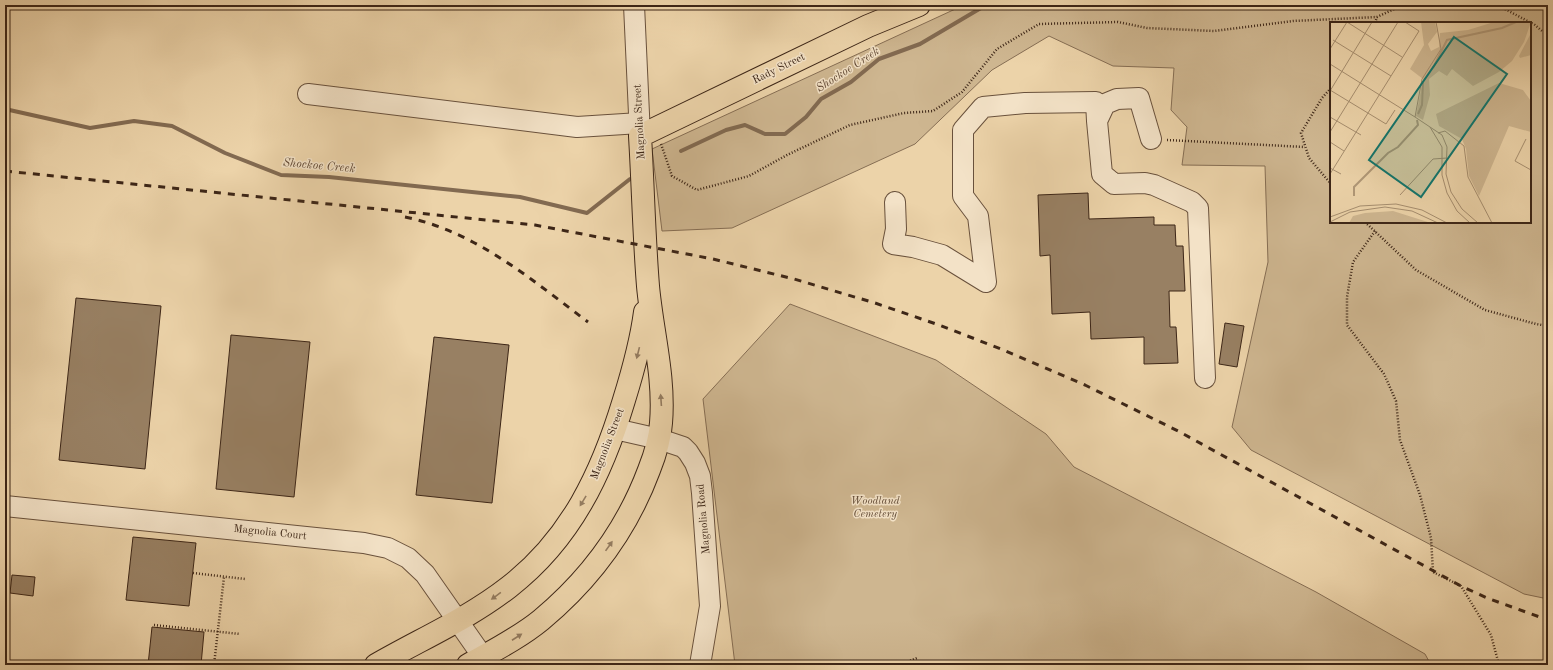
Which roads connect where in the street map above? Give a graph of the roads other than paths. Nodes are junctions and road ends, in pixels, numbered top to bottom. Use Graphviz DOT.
graph roads {
  1 [pos="634,5"];
  2 [pos="919,5"];
  3 [pos="308,94"];
  4 [pos="1097,121"];
  5 [pos="645,130"];
  6 [pos="1151,139"];
  7 [pos="894,202"];
  8 [pos="648,287"];
  9 [pos="1205,378"];
  10 [pos="615,429"];
  11 [pos="659,439"];
  12 [pos="5,506"];
  13 [pos="458,621"];
  14 [pos="475,661"];
  15 [pos="376,665"];
  16 [pos="700,665"];
  1 -- 5 [label="street, Magnolia Street"];
  2 -- 5 [label="main road, Rady Street"];
  3 -- 5 [label="street"];
  4 -- 6 [label="street"];
  4 -- 7 [label="street"];
  4 -- 9 [label="street"];
  5 -- 8 [label="main road, Magnolia Street"];
  8 -- 10 [label="main road, Magnolia Street, one-way"];
  11 -- 8 [label="main road, Magnolia Street, one-way"];
  10 -- 11 [label="street, Magnolia Road"];
  10 -- 13 [label="main road, Magnolia Street, one-way"];
  14 -- 11 [label="main road, Magnolia Street, one-way"];
  11 -- 16 [label="street, Magnolia Road"];
  12 -- 13 [label="street, Magnolia Court"];
  13 -- 14 [label="street, Magnolia Court"];
  13 -- 15 [label="main road, Magnolia Street"];
}
